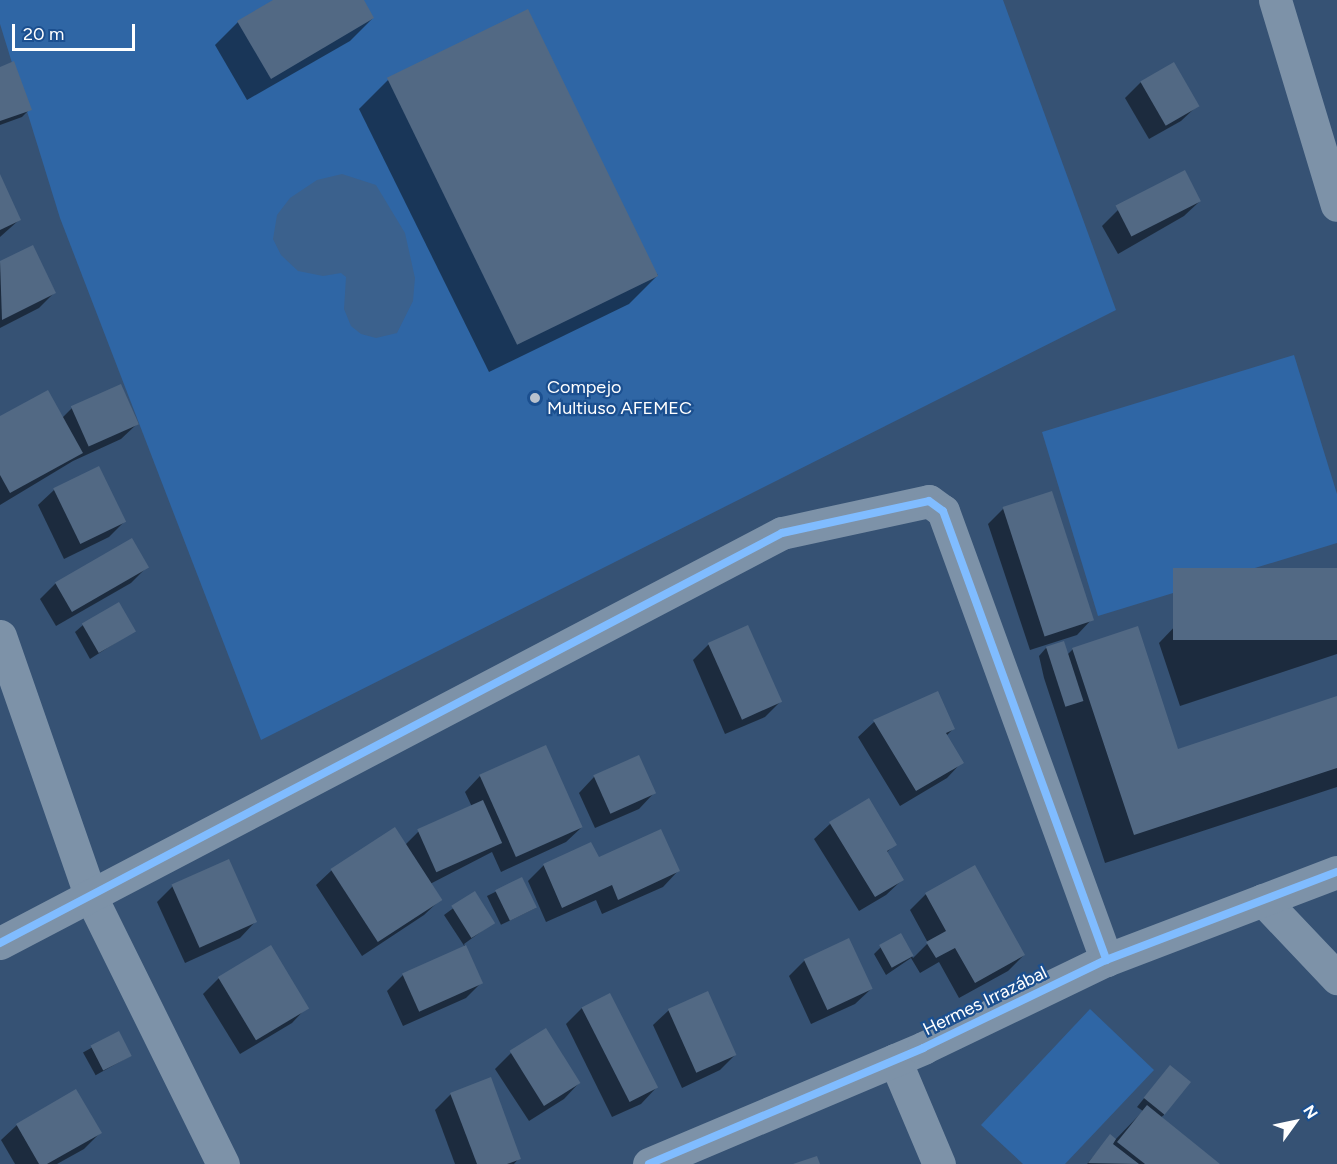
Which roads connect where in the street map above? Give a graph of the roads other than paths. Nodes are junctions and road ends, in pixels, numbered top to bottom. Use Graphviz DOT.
graph roads {
  1 [pos="1275,0"];
  2 [pos="1337,205"];
  3 [pos="0,636"];
  4 [pos="1337,872"];
  5 [pos="90,895"];
  6 [pos="1263,900"];
  7 [pos="0,943"];
  8 [pos="1106,960"];
  9 [pos="1337,978"];
  10 [pos="895,1060"];
  11 [pos="224,1164"];
  12 [pos="649,1164"];
  13 [pos="939,1164"];
  1 -- 2 [label="street"];
  3 -- 5 [label="street"];
  4 -- 6 [label="street, Hermes Irrazábal"];
  5 -- 7 [label="street"];
  5 -- 8 [label="street"];
  5 -- 11 [label="street"];
  6 -- 8 [label="street, Hermes Irrazábal"];
  6 -- 9 [label="street"];
  8 -- 10 [label="street, Hermes Irrazábal"];
  10 -- 12 [label="street, Hermes Irrazábal"];
  10 -- 13 [label="street"];
}
